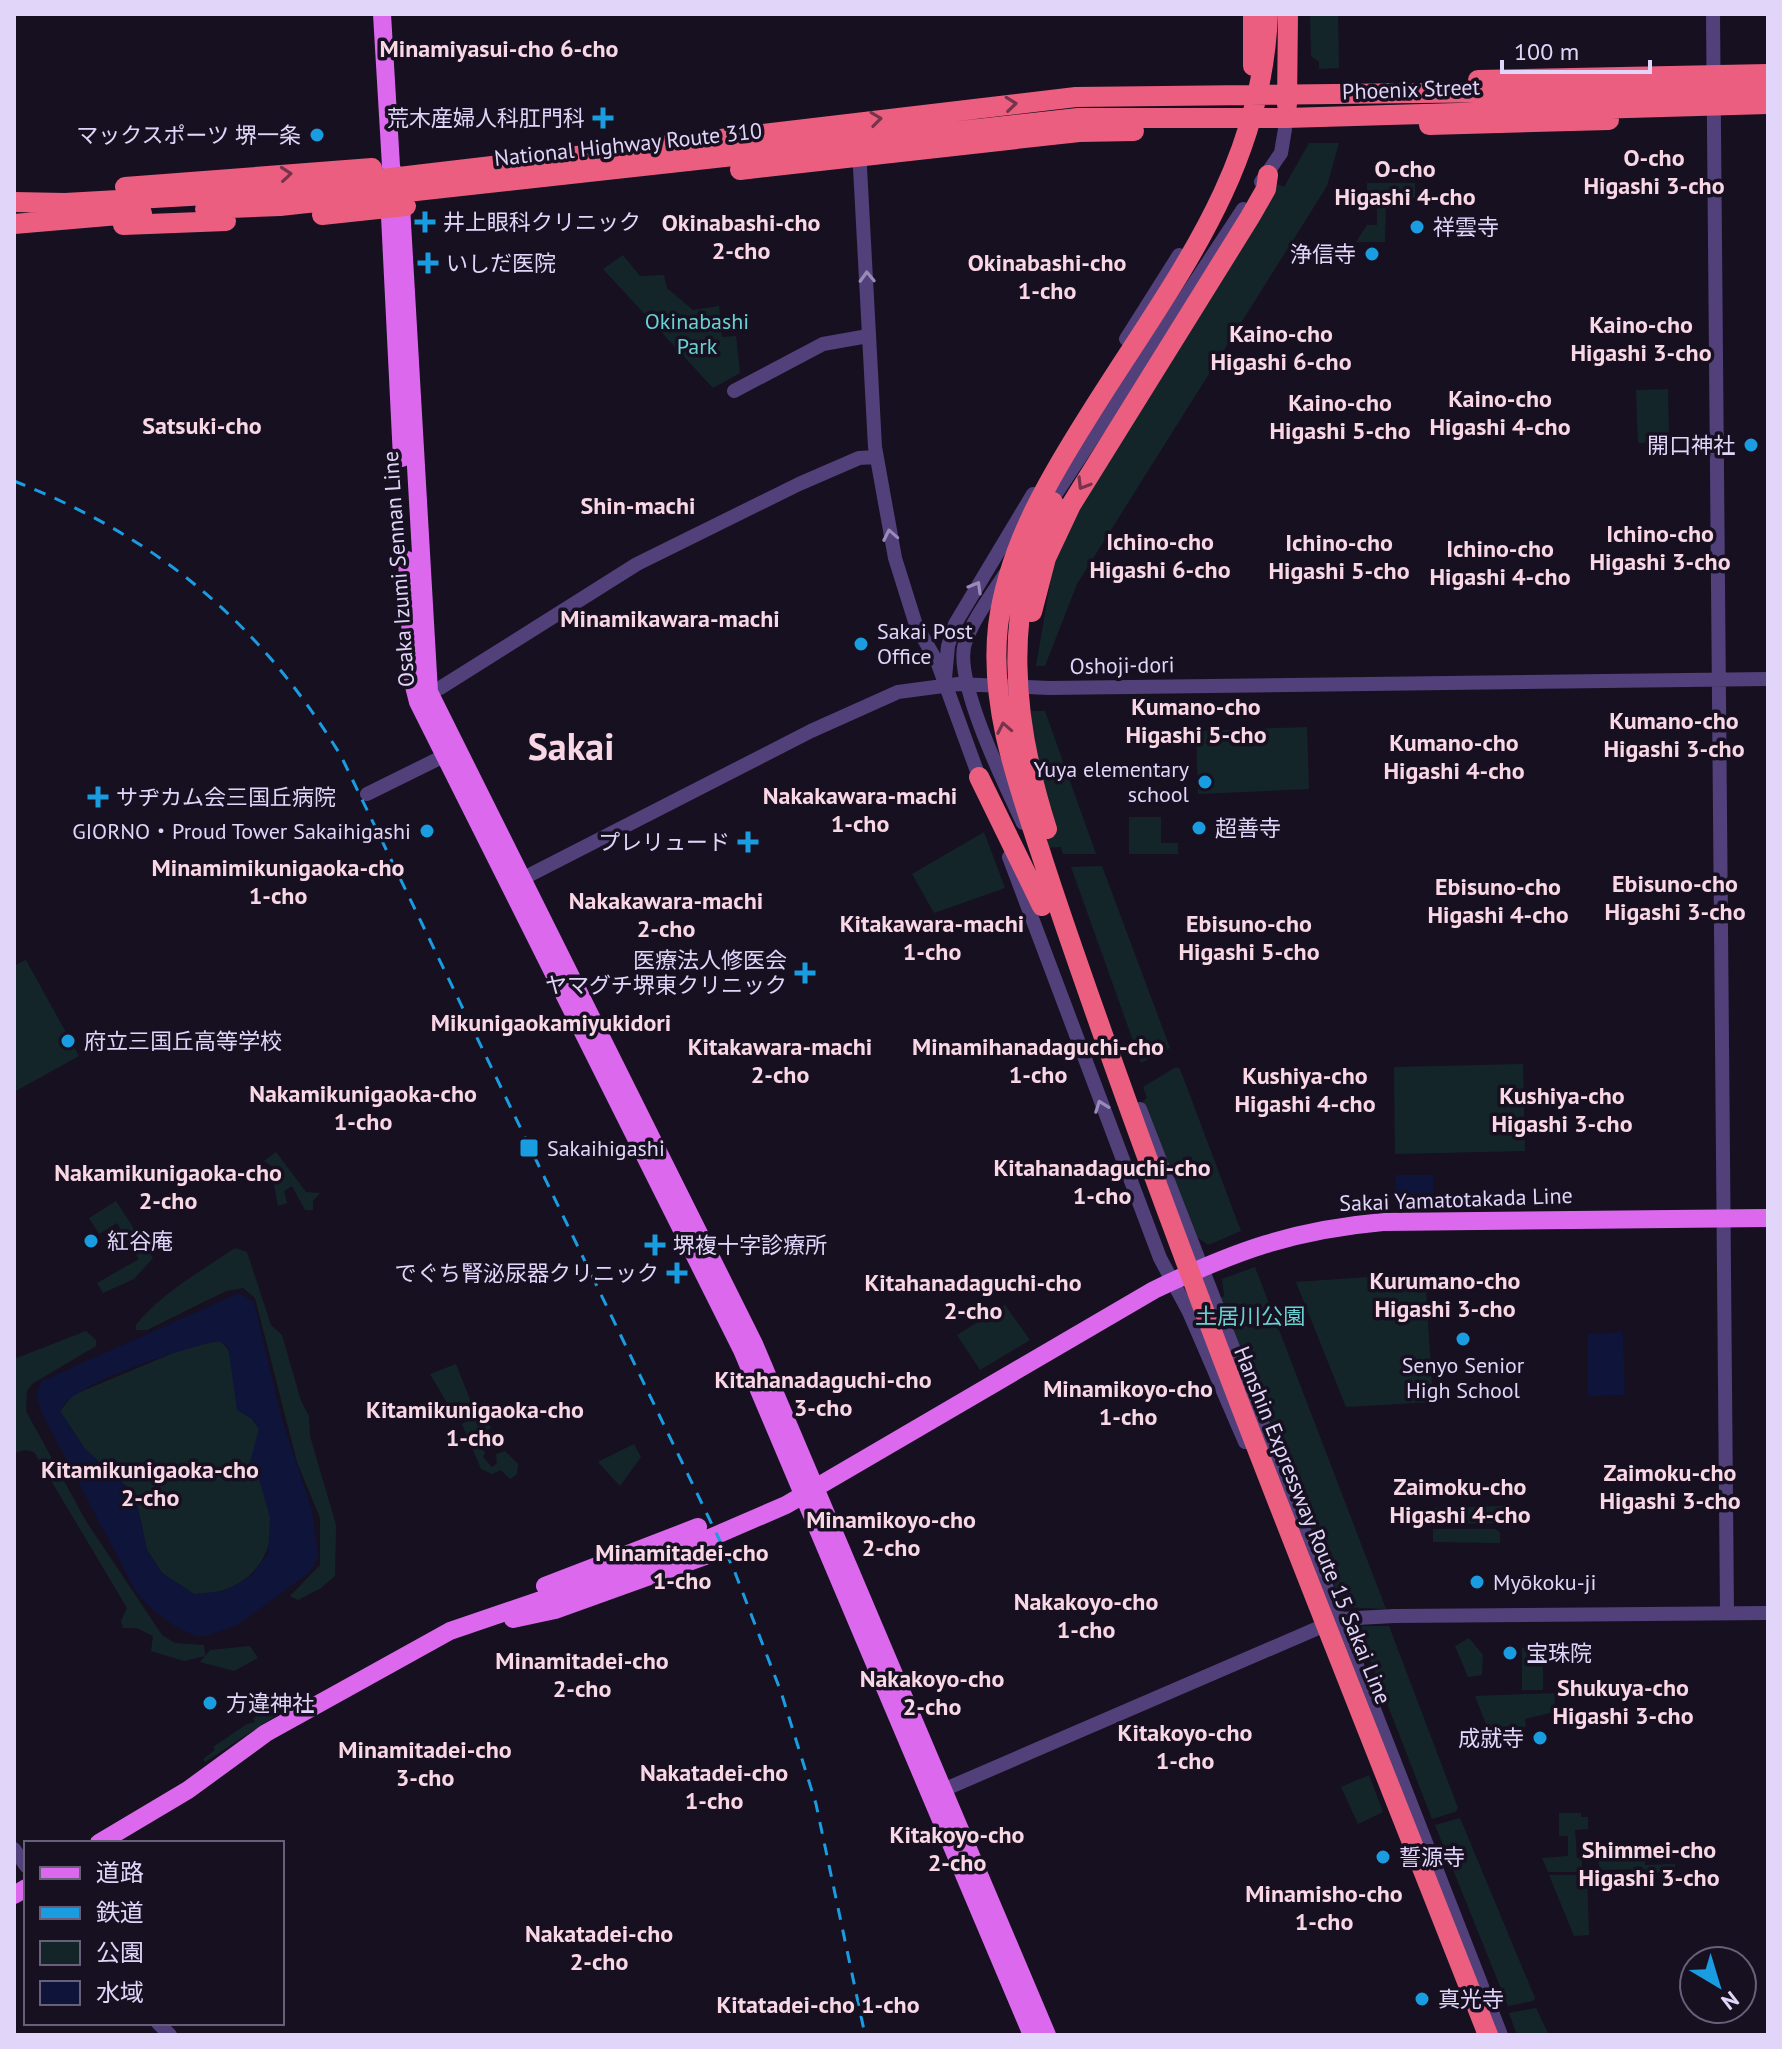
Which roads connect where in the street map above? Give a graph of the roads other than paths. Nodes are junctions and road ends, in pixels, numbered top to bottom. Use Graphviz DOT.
graph roads {
  1 [pos="382,14"];
  2 [pos="1253,14"];
  3 [pos="1261,14"];
  4 [pos="1268,14"];
  5 [pos="1281,14"];
  6 [pos="1288,14"];
  7 [pos="1297,14"];
  8 [pos="1713,14"];
  9 [pos="1768,74"];
  10 [pos="1768,89"];
  11 [pos="1714,97"];
  12 [pos="1768,104"];
  13 [pos="1267,112"];
  14 [pos="1768,117"];
  15 [pos="820,137"];
  16 [pos="859,151"];
  17 [pos="391,166"];
  18 [pos="747,170"];
  19 [pos="1268,175"];
  20 [pos="280,199"];
  21 [pos="14,202"];
  22 [pos="394,207"];
  23 [pos="16,223"];
  24 [pos="868,336"];
  25 [pos="734,391"];
  26 [pos="876,457"];
  27 [pos="1768,679"];
  28 [pos="1719,680"];
  29 [pos="969,684"];
  30 [pos="944,687"];
  31 [pos="422,693"];
  32 [pos="1022,727"];
  33 [pos="444,756"];
  34 [pos="979,777"];
  35 [pos="367,794"];
  36 [pos="515,882"];
  37 [pos="1725,1218"];
  38 [pos="1768,1218"];
  39 [pos="1203,1267"];
  40 [pos="1173,1281"];
  41 [pos="1206,1320"];
  42 [pos="698,1527"];
  43 [pos="708,1555"];
  44 [pos="1727,1613"];
  45 [pos="1768,1613"];
  46 [pos="481,1621"];
  47 [pos="1332,1623"];
  48 [pos="943,1790"];
  49 [pos="102,1841"];
  50 [pos="1032,2035"];
  51 [pos="1047,2035"];
  52 [pos="1487,2035"];
  53 [pos="1499,2035"];
  1 -- 17 [label="main road, Osaka Izumi Sennan Line"];
  2 -- 13 [label="highway"];
  3 -- 13 [label="highway"];
  4 -- 13 [label="highway"];
  5 -- 13 [label="highway"];
  6 -- 13 [label="highway"];
  7 -- 13 [label="highway"];
  8 -- 11 [label="street"];
  9 -- 11 [label="highway"];
  10 -- 11 [label="highway, Phoenix Street"];
  11 -- 12 [label="highway, Phoenix Street"];
  11 -- 13 [label="highway, Phoenix Street"];
  11 -- 13 [label="highway"];
  11 -- 14 [label="highway"];
  11 -- 28 [label="street"];
  15 -- 13 [label="highway, National Highway Route 310, one-way"];
  13 -- 16 [label="highway, National Highway Route 310"];
  13 -- 16 [label="highway"];
  13 -- 19 [label="street"];
  30 -- 13 [label="street, one-way"];
  13 -- 32 [label="highway, Hanshin Expressway Route 15 Sakai Line"];
  41 -- 13 [label="highway, Hanshin Expressway Route 15 Sakai Line, one-way"];
  15 -- 16 [label="highway, National Highway Route 310"];
  15 -- 17 [label="highway"];
  15 -- 18 [label="highway"];
  15 -- 20 [label="highway, National Highway Route 310"];
  16 -- 18 [label="highway"];
  24 -- 16 [label="street, one-way"];
  21 -- 17 [label="highway, one-way"];
  17 -- 22 [label="main road, Osaka Izumi Sennan Line"];
  18 -- 22 [label="highway"];
  19 -- 29 [label="street"];
  19 -- 32 [label="highway, one-way"];
  20 -- 21 [label="highway, National Highway Route 310"];
  20 -- 23 [label="highway, National Highway Route 310"];
  22 -- 23 [label="highway"];
  22 -- 31 [label="main road, Osaka Izumi Sennan Line"];
  24 -- 25 [label="street"];
  24 -- 26 [label="street"];
  30 -- 26 [label="street, one-way"];
  26 -- 31 [label="street"];
  27 -- 28 [label="street, Oshoji-dori"];
  28 -- 29 [label="street, Oshoji-dori"];
  28 -- 37 [label="street"];
  29 -- 30 [label="street, Oshoji-dori"];
  29 -- 39 [label="street"];
  30 -- 34 [label="street"];
  30 -- 36 [label="street, Oshoji-dori"];
  31 -- 33 [label="main road, Osaka Izumi Sennan Line"];
  31 -- 36 [label="main road, Osaka Izumi Sennan Line"];
  32 -- 53 [label="highway, Hanshin Expressway Route 15 Sakai Line"];
  33 -- 35 [label="street"];
  33 -- 36 [label="main road, Osaka Izumi Sennan Line"];
  40 -- 34 [label="street, one-way"];
  34 -- 41 [label="highway"];
  36 -- 48 [label="main road, Osaka Izumi Sennan Line"];
  36 -- 50 [label="main road, Osaka Izumi Sennan Line"];
  37 -- 38 [label="main road, Sakai Yamatotakada Line"];
  37 -- 39 [label="main road, Sakai Yamatotakada Line"];
  37 -- 44 [label="street"];
  39 -- 40 [label="main road, Sakai Yamatotakada Line"];
  39 -- 47 [label="street"];
  40 -- 46 [label="main road, Sakai Yamatotakada Line"];
  40 -- 47 [label="street"];
  41 -- 52 [label="highway, Hanshin Expressway Route 15 Sakai Line"];
  42 -- 46 [label="main road"];
  43 -- 46 [label="main road"];
  44 -- 45 [label="street"];
  44 -- 47 [label="street"];
  46 -- 49 [label="main road, Sakai Yamatotakada Line"];
  47 -- 48 [label="street"];
  47 -- 52 [label="street"];
  47 -- 53 [label="street"];
  48 -- 51 [label="main road, Osaka Izumi Sennan Line"];
}
